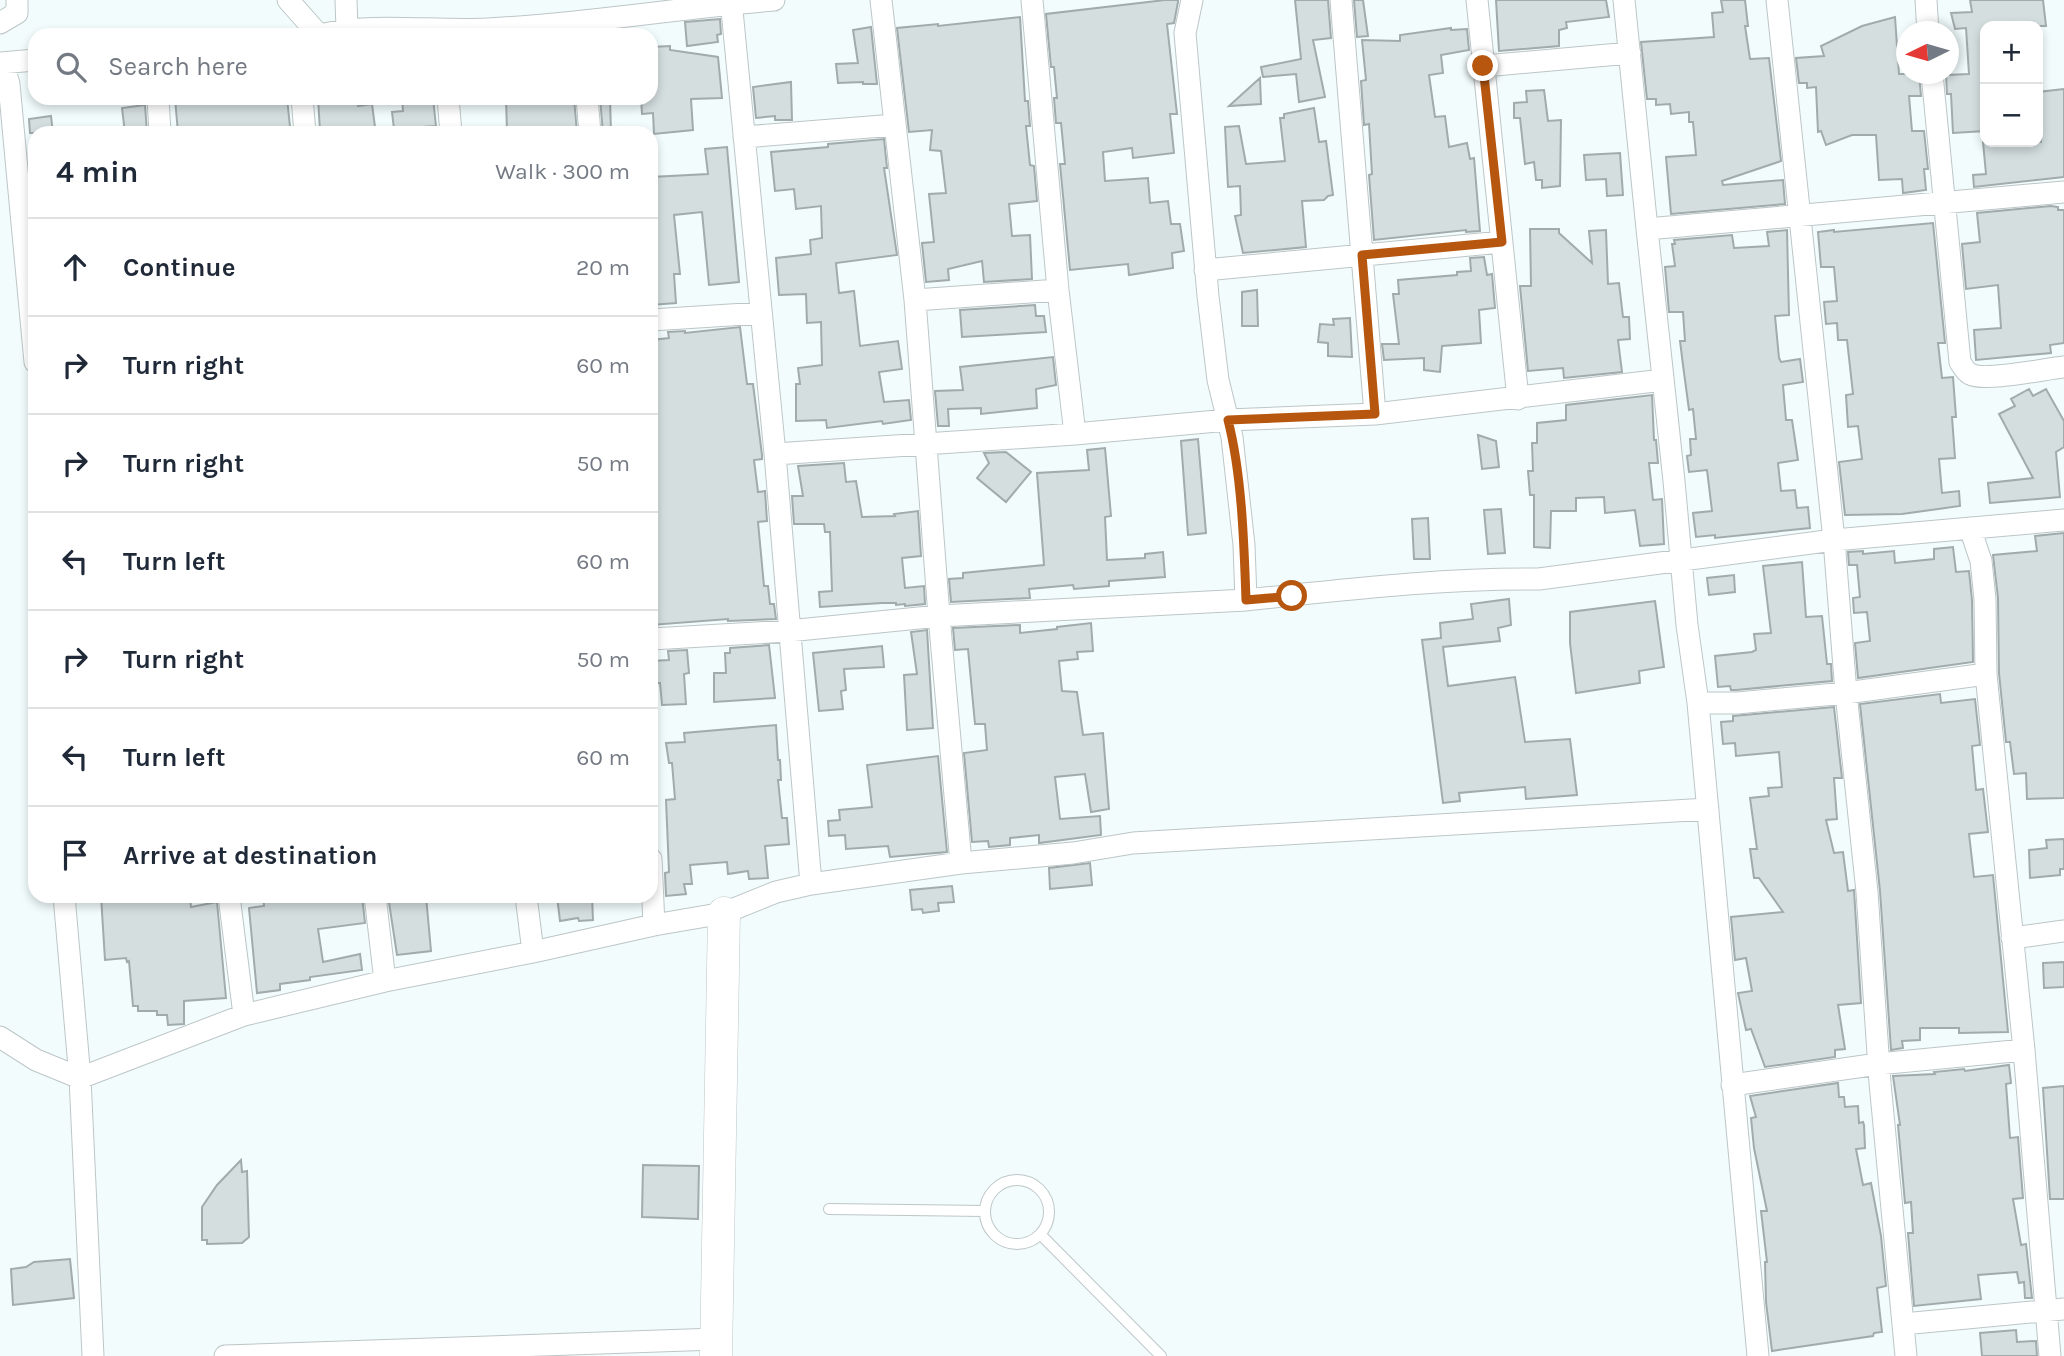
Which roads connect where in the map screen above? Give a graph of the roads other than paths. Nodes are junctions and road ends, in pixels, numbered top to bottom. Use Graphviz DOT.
graph roads {
  1 [pos="17,0"];
  2 [pos="288,0"];
  3 [pos="346,0"];
  4 [pos="775,0"];
  5 [pos="881,0"];
  6 [pos="1032,0"];
  7 [pos="1192,0"];
  8 [pos="1340,0"];
  9 [pos="1477,0"];
  10 [pos="1624,0"];
  11 [pos="1777,0"];
  12 [pos="1926,0"];
  13 [pos="732,3"];
  14 [pos="588,19"];
  15 [pos="1927,21"];
  16 [pos="0,23"];
  17 [pos="313,28"];
  18 [pos="347,28"];
  19 [pos="494,28"];
  20 [pos="1630,53"];
  21 [pos="28,61"];
  22 [pos="1,63"];
  23 [pos="1483,66"];
  24 [pos="1933,84"];
  25 [pos="158,105"];
  26 [pos="303,105"];
  27 [pos="449,105"];
  28 [pos="588,105"];
  29 [pos="895,125"];
  30 [pos="160,126"];
  31 [pos="304,126"];
  32 [pos="450,126"];
  33 [pos="589,126"];
  34 [pos="744,137"];
  35 [pos="2064,192"];
  36 [pos="1943,201"];
  37 [pos="1800,215"];
  38 [pos="1647,229"];
  39 [pos="1502,242"];
  40 [pos="1362,255"];
  41 [pos="1205,270"];
  42 [pos="28,287"];
  43 [pos="1058,290"];
  44 [pos="915,300"];
  45 [pos="761,313"];
  46 [pos="658,320"];
  47 [pos="2064,366"];
  48 [pos="1662,380"];
  49 [pos="1518,399"];
  50 [pos="1375,414"];
  51 [pos="1228,420"];
  52 [pos="1075,435"];
  53 [pos="927,444"];
  54 [pos="775,454"];
  55 [pos="2064,520"];
  56 [pos="1970,527"];
  57 [pos="1835,540"];
  58 [pos="1682,560"];
  59 [pos="1246,600"];
  60 [pos="939,617"];
  61 [pos="788,631"];
  62 [pos="658,639"];
  63 [pos="1986,674"];
  64 [pos="1846,694"];
  65 [pos="1699,703"];
  66 [pos="1708,809"];
  67 [pos="961,863"];
  68 [pos="811,884"];
  69 [pos="65,903"];
  70 [pos="230,903"];
  71 [pos="377,903"];
  72 [pos="527,903"];
  73 [pos="653,903"];
  74 [pos="724,913"];
  75 [pos="654,925"];
  76 [pos="2064,931"];
  77 [pos="2012,938"];
  78 [pos="533,952"];
  79 [pos="385,981"];
  80 [pos="244,1015"];
  81 [pos="0,1037"];
  82 [pos="2024,1050"];
  83 [pos="1878,1064"];
  84 [pos="80,1078"];
  85 [pos="1732,1085"];
  86 [pos="829,1209"];
  87 [pos="985,1211"];
  88 [pos="1041,1235"];
  89 [pos="2055,1310"];
  90 [pos="1903,1324"];
  91 [pos="716,1348"];
  92 [pos="272,1355"];
  93 [pos="93,1356"];
  94 [pos="225,1356"];
  95 [pos="1161,1356"];
  96 [pos="1758,1356"];
  97 [pos="1906,1356"];
  98 [pos="2050,1356"];
  1 -- 16 [label="street"];
  2 -- 17 [label="street"];
  3 -- 18 [label="street"];
  4 -- 13 [label="street"];
  5 -- 29 [label="street"];
  6 -- 43 [label="street"];
  7 -- 41 [label="street"];
  8 -- 40 [label="street"];
  9 -- 23 [label="street"];
  10 -- 20 [label="street"];
  11 -- 37 [label="street"];
  12 -- 15 [label="street"];
  13 -- 14 [label="street"];
  13 -- 34 [label="street"];
  14 -- 19 [label="street"];
  20 -- 23 [label="street"];
  20 -- 38 [label="street"];
  21 -- 22 [label="street"];
  22 -- 42 [label="street"];
  23 -- 39 [label="street"];
  24 -- 36 [label="street"];
  25 -- 30 [label="street"];
  26 -- 31 [label="street"];
  27 -- 32 [label="street"];
  28 -- 33 [label="street"];
  29 -- 34 [label="street"];
  29 -- 44 [label="street"];
  34 -- 45 [label="street"];
  35 -- 36 [label="street"];
  36 -- 37 [label="street"];
  36 -- 47 [label="street"];
  37 -- 38 [label="street"];
  37 -- 57 [label="street"];
  38 -- 48 [label="street"];
  39 -- 40 [label="street"];
  39 -- 49 [label="street"];
  40 -- 41 [label="street"];
  40 -- 50 [label="street"];
  41 -- 51 [label="street"];
  43 -- 44 [label="street"];
  43 -- 52 [label="street"];
  44 -- 53 [label="street"];
  45 -- 46 [label="street"];
  45 -- 54 [label="street"];
  48 -- 49 [label="street"];
  48 -- 58 [label="street"];
  49 -- 50 [label="street"];
  50 -- 51 [label="street"];
  51 -- 52 [label="street"];
  51 -- 59 [label="street"];
  52 -- 53 [label="street"];
  53 -- 54 [label="street"];
  53 -- 60 [label="street"];
  54 -- 61 [label="street"];
  55 -- 56 [label="street"];
  56 -- 57 [label="street"];
  56 -- 63 [label="street"];
  57 -- 58 [label="street"];
  57 -- 64 [label="street"];
  58 -- 59 [label="street"];
  58 -- 65 [label="street"];
  59 -- 60 [label="street"];
  60 -- 61 [label="street"];
  60 -- 67 [label="street"];
  61 -- 62 [label="street"];
  61 -- 68 [label="street"];
  63 -- 64 [label="street"];
  63 -- 77 [label="street"];
  64 -- 65 [label="street"];
  64 -- 83 [label="street"];
  65 -- 66 [label="street"];
  66 -- 67 [label="street"];
  66 -- 85 [label="street"];
  67 -- 68 [label="street"];
  68 -- 74 [label="street"];
  69 -- 84 [label="street"];
  70 -- 80 [label="street"];
  71 -- 79 [label="street"];
  72 -- 78 [label="street"];
  73 -- 75 [label="street"];
  74 -- 75 [label="street"];
  74 -- 91 [label="street"];
  75 -- 78 [label="street"];
  76 -- 77 [label="street"];
  77 -- 82 [label="street"];
  78 -- 79 [label="street"];
  79 -- 80 [label="street"];
  80 -- 84 [label="street"];
  81 -- 84 [label="street"];
  82 -- 83 [label="street"];
  82 -- 89 [label="street"];
  83 -- 85 [label="street"];
  83 -- 90 [label="street"];
  84 -- 93 [label="street"];
  85 -- 96 [label="street"];
  86 -- 87 [label="lane"];
  87 -- 88 [label="lane"];
  87 -- 88 [label="lane"];
  88 -- 95 [label="lane"];
  89 -- 90 [label="street"];
  89 -- 98 [label="street"];
  90 -- 97 [label="street"];
  91 -- 92 [label="street"];
  92 -- 94 [label="street"];
}
